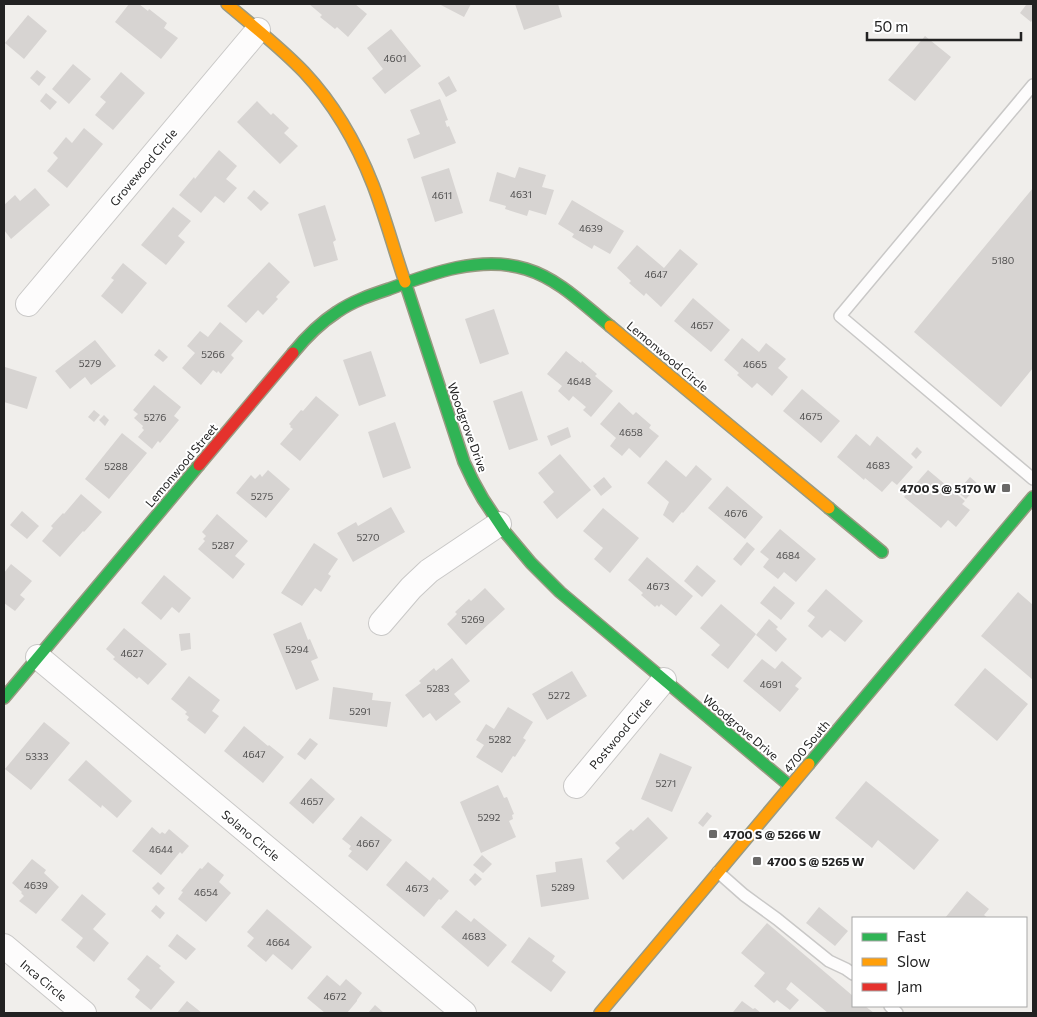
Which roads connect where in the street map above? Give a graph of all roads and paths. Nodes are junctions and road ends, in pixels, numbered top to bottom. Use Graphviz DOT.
graph roads {
  1 [pos="227,4"];
  2 [pos="258,30"];
  3 [pos="1033,85"];
  4 [pos="405,283"];
  5 [pos="28,304"];
  6 [pos="1033,479"];
  7 [pos="1033,497"];
  8 [pos="498,524"];
  9 [pos="882,552"];
  10 [pos="382,623"];
  11 [pos="38,657"];
  12 [pos="664,680"];
  13 [pos="4,698"];
  14 [pos="576,786"];
  15 [pos="790,786"];
  16 [pos="718,872"];
  17 [pos="4,946"];
  18 [pos="852,973"];
  19 [pos="84,1013"];
  20 [pos="464,1013"];
  21 [pos="600,1013"];
  1 -- 2 [label="street, Woodgrove Drive"];
  2 -- 4 [label="street, Woodgrove Drive"];
  2 -- 5 [label="street, Grovewood Circle"];
  3 -- 6 [label="lane"];
  4 -- 8 [label="street, Woodgrove Drive"];
  4 -- 9 [label="street, Lemonwood Circle"];
  4 -- 11 [label="street, Lemonwood Street"];
  7 -- 15 [label="street, 4700 South"];
  8 -- 10 [label="street"];
  8 -- 12 [label="street, Woodgrove Drive"];
  11 -- 13 [label="street, Lemonwood Street"];
  11 -- 20 [label="street, Solano Circle"];
  12 -- 14 [label="street, Postwood Circle"];
  12 -- 15 [label="street, Woodgrove Drive"];
  15 -- 16 [label="street, 4700 South"];
  16 -- 18 [label="lane"];
  16 -- 21 [label="street, 4700 South"];
  17 -- 19 [label="street, Inca Circle"];
}
